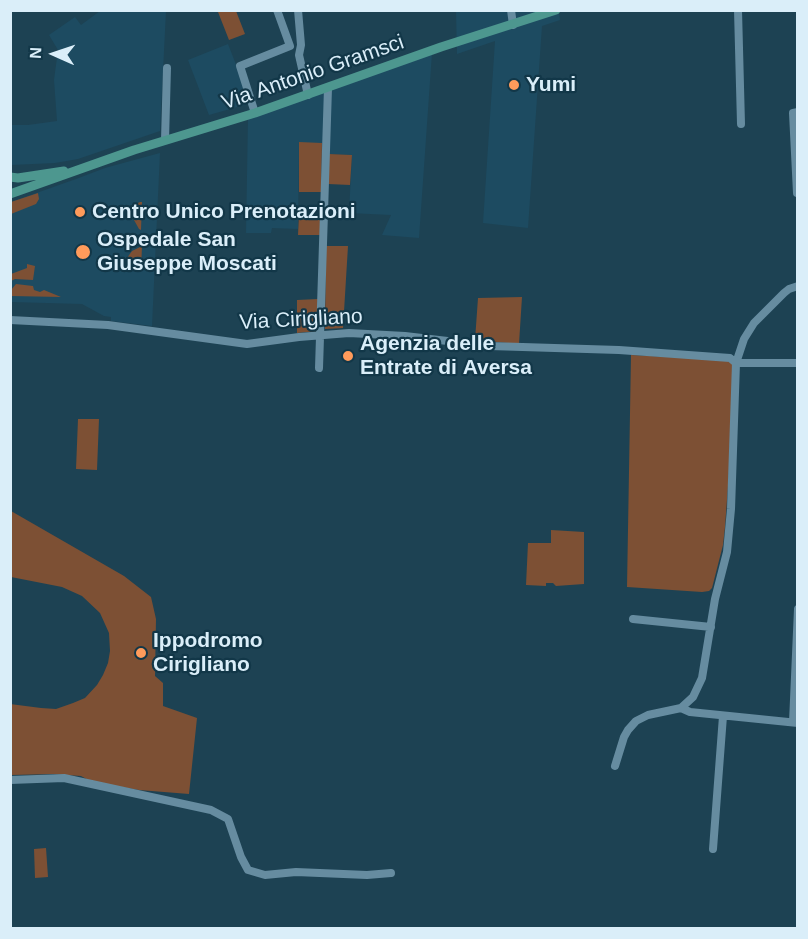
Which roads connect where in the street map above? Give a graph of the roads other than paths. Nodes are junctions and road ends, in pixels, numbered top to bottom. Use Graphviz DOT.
graph roads {
  1 [pos="277,10"];
  2 [pos="298,10"];
  3 [pos="511,10"];
  4 [pos="556,10"];
  5 [pos="738,10"];
  6 [pos="513,25"];
  7 [pos="167,68"];
  8 [pos="328,88"];
  9 [pos="308,95"];
  10 [pos="798,112"];
  11 [pos="255,113"];
  12 [pos="741,124"];
  13 [pos="165,140"];
  14 [pos="81,168"];
  15 [pos="14,178"];
  16 [pos="15,192"];
  17 [pos="798,193"];
  18 [pos="798,286"];
  19 [pos="10,320"];
  20 [pos="321,335"];
  21 [pos="736,363"];
  22 [pos="798,363"];
  23 [pos="319,368"];
  24 [pos="798,609"];
  25 [pos="633,619"];
  26 [pos="711,627"];
  27 [pos="681,708"];
  28 [pos="723,716"];
  29 [pos="795,722"];
  30 [pos="615,766"];
  31 [pos="10,780"];
  32 [pos="713,849"];
  33 [pos="391,873"];
  1 -- 11 [label="street"];
  2 -- 9 [label="street"];
  3 -- 6 [label="street"];
  4 -- 6 [label="main road, Via Antonio Gramsci"];
  5 -- 12 [label="street"];
  6 -- 8 [label="main road, Via Antonio Gramsci"];
  7 -- 13 [label="street"];
  8 -- 9 [label="main road, Via Antonio Gramsci"];
  8 -- 20 [label="street"];
  9 -- 11 [label="main road, Via Antonio Gramsci"];
  10 -- 17 [label="street"];
  11 -- 13 [label="main road, Via Antonio Gramsci"];
  13 -- 14 [label="main road, Via Antonio Gramsci"];
  14 -- 15 [label="main road, Via Antonio Gramsci"];
  14 -- 16 [label="main road, Via Antonio Gramsci"];
  15 -- 16 [label="main road, Via Antonio Gramsci"];
  18 -- 21 [label="street"];
  19 -- 20 [label="street, Via Cirigliano"];
  20 -- 21 [label="street, Via Cirigliano"];
  20 -- 23 [label="street"];
  21 -- 22 [label="street, Via Cirigliano"];
  21 -- 26 [label="street"];
  24 -- 29 [label="street"];
  25 -- 26 [label="street"];
  26 -- 27 [label="street"];
  27 -- 28 [label="street"];
  27 -- 30 [label="street"];
  28 -- 29 [label="street"];
  28 -- 32 [label="street"];
  31 -- 33 [label="street"];
}
